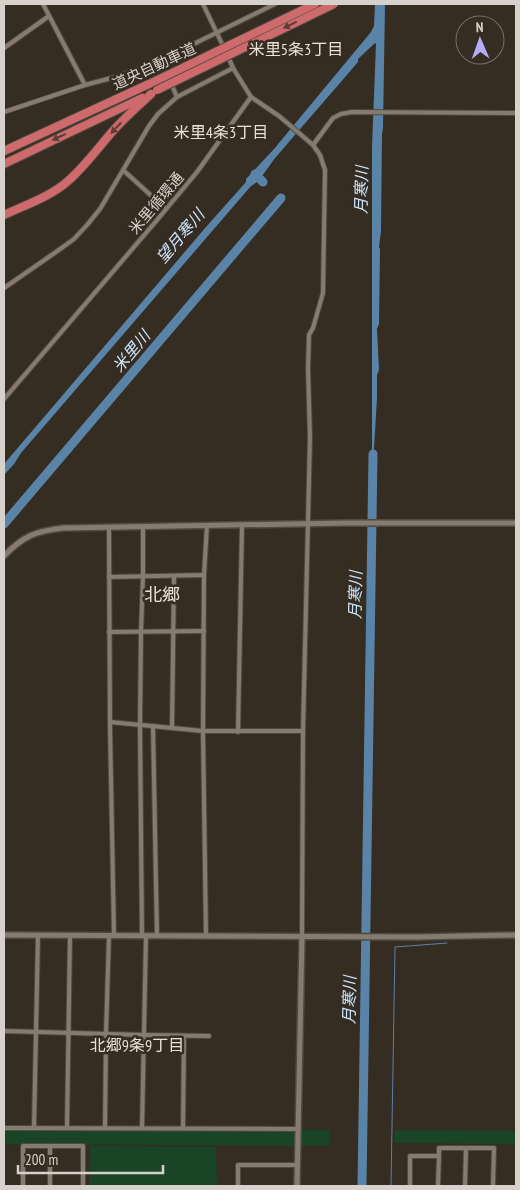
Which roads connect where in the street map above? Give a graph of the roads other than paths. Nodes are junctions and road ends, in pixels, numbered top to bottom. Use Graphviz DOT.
graph roads {
  1 [pos="43,4"];
  2 [pos="203,4"];
  3 [pos="274,4"];
  4 [pos="315,4"];
  5 [pos="334,4"];
  6 [pos="49,16"];
  7 [pos="217,32"];
  8 [pos="4,48"];
  9 [pos="161,60"];
  10 [pos="233,68"];
  11 [pos="85,85"];
  12 [pos="154,92"];
  13 [pos="177,97"];
  14 [pos="251,97"];
  15 [pos="4,112"];
  16 [pos="516,113"];
  17 [pos="313,145"];
  18 [pos="4,151"];
  19 [pos="4,164"];
  20 [pos="123,170"];
  21 [pos="166,209"];
  22 [pos="4,215"];
  23 [pos="4,288"];
  24 [pos="4,399"];
  25 [pos="308,523"];
  26 [pos="516,523"];
  27 [pos="242,524"];
  28 [pos="207,525"];
  29 [pos="143,526"];
  30 [pos="109,527"];
  31 [pos="4,556"];
  32 [pos="204,575"];
  33 [pos="143,576"];
  34 [pos="174,576"];
  35 [pos="109,577"];
  36 [pos="173,631"];
  37 [pos="204,631"];
  38 [pos="109,632"];
  39 [pos="140,632"];
  40 [pos="110,722"];
  41 [pos="140,725"];
  42 [pos="153,726"];
  43 [pos="172,728"];
  44 [pos="203,731"];
  45 [pos="303,731"];
  46 [pos="238,732"];
  47 [pos="4,935"];
  48 [pos="38,935"];
  49 [pos="70,935"];
  50 [pos="111,935"];
  51 [pos="516,935"];
  52 [pos="144,936"];
  53 [pos="157,936"];
  54 [pos="206,936"];
  55 [pos="302,937"];
  56 [pos="4,1032"];
  57 [pos="35,1033"];
  58 [pos="68,1034"];
  59 [pos="106,1034"];
  60 [pos="144,1035"];
  61 [pos="184,1036"];
  62 [pos="209,1036"];
  63 [pos="4,1128"];
  64 [pos="34,1128"];
  65 [pos="67,1128"];
  66 [pos="105,1128"];
  67 [pos="142,1128"];
  68 [pos="183,1128"];
  69 [pos="298,1131"];
  70 [pos="50,1146"];
  71 [pos="466,1148"];
  72 [pos="439,1156"];
  73 [pos="297,1165"];
  74 [pos="23,1186"];
  75 [pos="50,1186"];
  76 [pos="83,1186"];
  77 [pos="238,1186"];
  78 [pos="297,1186"];
  79 [pos="410,1186"];
  80 [pos="438,1186"];
  81 [pos="465,1186"];
  82 [pos="493,1186"];
  1 -- 6 [label="street"];
  2 -- 7 [label="street"];
  3 -- 7 [label="street"];
  4 -- 18 [label="highway, 道央自動車道, bridge"];
  5 -- 12 [label="highway, 道央自動車道, one-way, bridge"];
  6 -- 8 [label="street"];
  6 -- 11 [label="street"];
  7 -- 9 [label="street"];
  7 -- 10 [label="street"];
  9 -- 11 [label="street"];
  9 -- 13 [label="street"];
  10 -- 13 [label="street"];
  10 -- 14 [label="street"];
  11 -- 15 [label="street"];
  12 -- 19 [label="highway, 道央自動車道, one-way"];
  12 -- 22 [label="highway, one-way"];
  13 -- 20 [label="street"];
  14 -- 17 [label="street"];
  14 -- 21 [label="street, 米里循環通"];
  16 -- 17 [label="street"];
  17 -- 25 [label="street"];
  20 -- 21 [label="street"];
  20 -- 23 [label="street"];
  21 -- 24 [label="street, 米里循環通"];
  25 -- 26 [label="street"];
  25 -- 27 [label="street"];
  25 -- 45 [label="street"];
  27 -- 28 [label="street"];
  27 -- 46 [label="street"];
  28 -- 29 [label="street"];
  28 -- 32 [label="street"];
  29 -- 30 [label="street"];
  29 -- 33 [label="street"];
  30 -- 31 [label="street"];
  30 -- 35 [label="street"];
  32 -- 34 [label="street"];
  32 -- 37 [label="street"];
  33 -- 34 [label="street"];
  33 -- 35 [label="street"];
  33 -- 39 [label="street"];
  34 -- 36 [label="street"];
  35 -- 38 [label="street"];
  36 -- 37 [label="street"];
  36 -- 39 [label="street"];
  36 -- 43 [label="street"];
  37 -- 44 [label="street"];
  38 -- 39 [label="street"];
  38 -- 40 [label="street"];
  39 -- 41 [label="street"];
  40 -- 41 [label="street"];
  40 -- 50 [label="street"];
  41 -- 42 [label="street"];
  41 -- 52 [label="street"];
  42 -- 43 [label="street"];
  42 -- 53 [label="street"];
  43 -- 44 [label="street"];
  44 -- 46 [label="street"];
  44 -- 54 [label="street"];
  45 -- 46 [label="street"];
  45 -- 55 [label="street"];
  47 -- 48 [label="street"];
  48 -- 49 [label="street"];
  48 -- 57 [label="street"];
  49 -- 50 [label="street"];
  49 -- 58 [label="street"];
  50 -- 52 [label="street"];
  50 -- 59 [label="street"];
  51 -- 55 [label="street"];
  52 -- 53 [label="street"];
  52 -- 60 [label="street"];
  53 -- 54 [label="street"];
  54 -- 55 [label="street"];
  55 -- 69 [label="street"];
  56 -- 57 [label="street"];
  57 -- 58 [label="street"];
  57 -- 64 [label="street"];
  58 -- 59 [label="street"];
  58 -- 65 [label="street"];
  59 -- 60 [label="street"];
  59 -- 66 [label="street"];
  60 -- 61 [label="street"];
  60 -- 67 [label="street"];
  61 -- 62 [label="street"];
  61 -- 68 [label="street"];
  63 -- 64 [label="street"];
  64 -- 65 [label="street"];
  65 -- 66 [label="street"];
  66 -- 67 [label="street"];
  67 -- 68 [label="street"];
  68 -- 69 [label="street"];
  69 -- 73 [label="street"];
  70 -- 74 [label="street"];
  70 -- 75 [label="street"];
  70 -- 76 [label="street"];
  71 -- 72 [label="street"];
  71 -- 81 [label="street"];
  71 -- 82 [label="street"];
  72 -- 79 [label="street"];
  72 -- 80 [label="street"];
  73 -- 77 [label="street"];
  73 -- 78 [label="street"];
}
